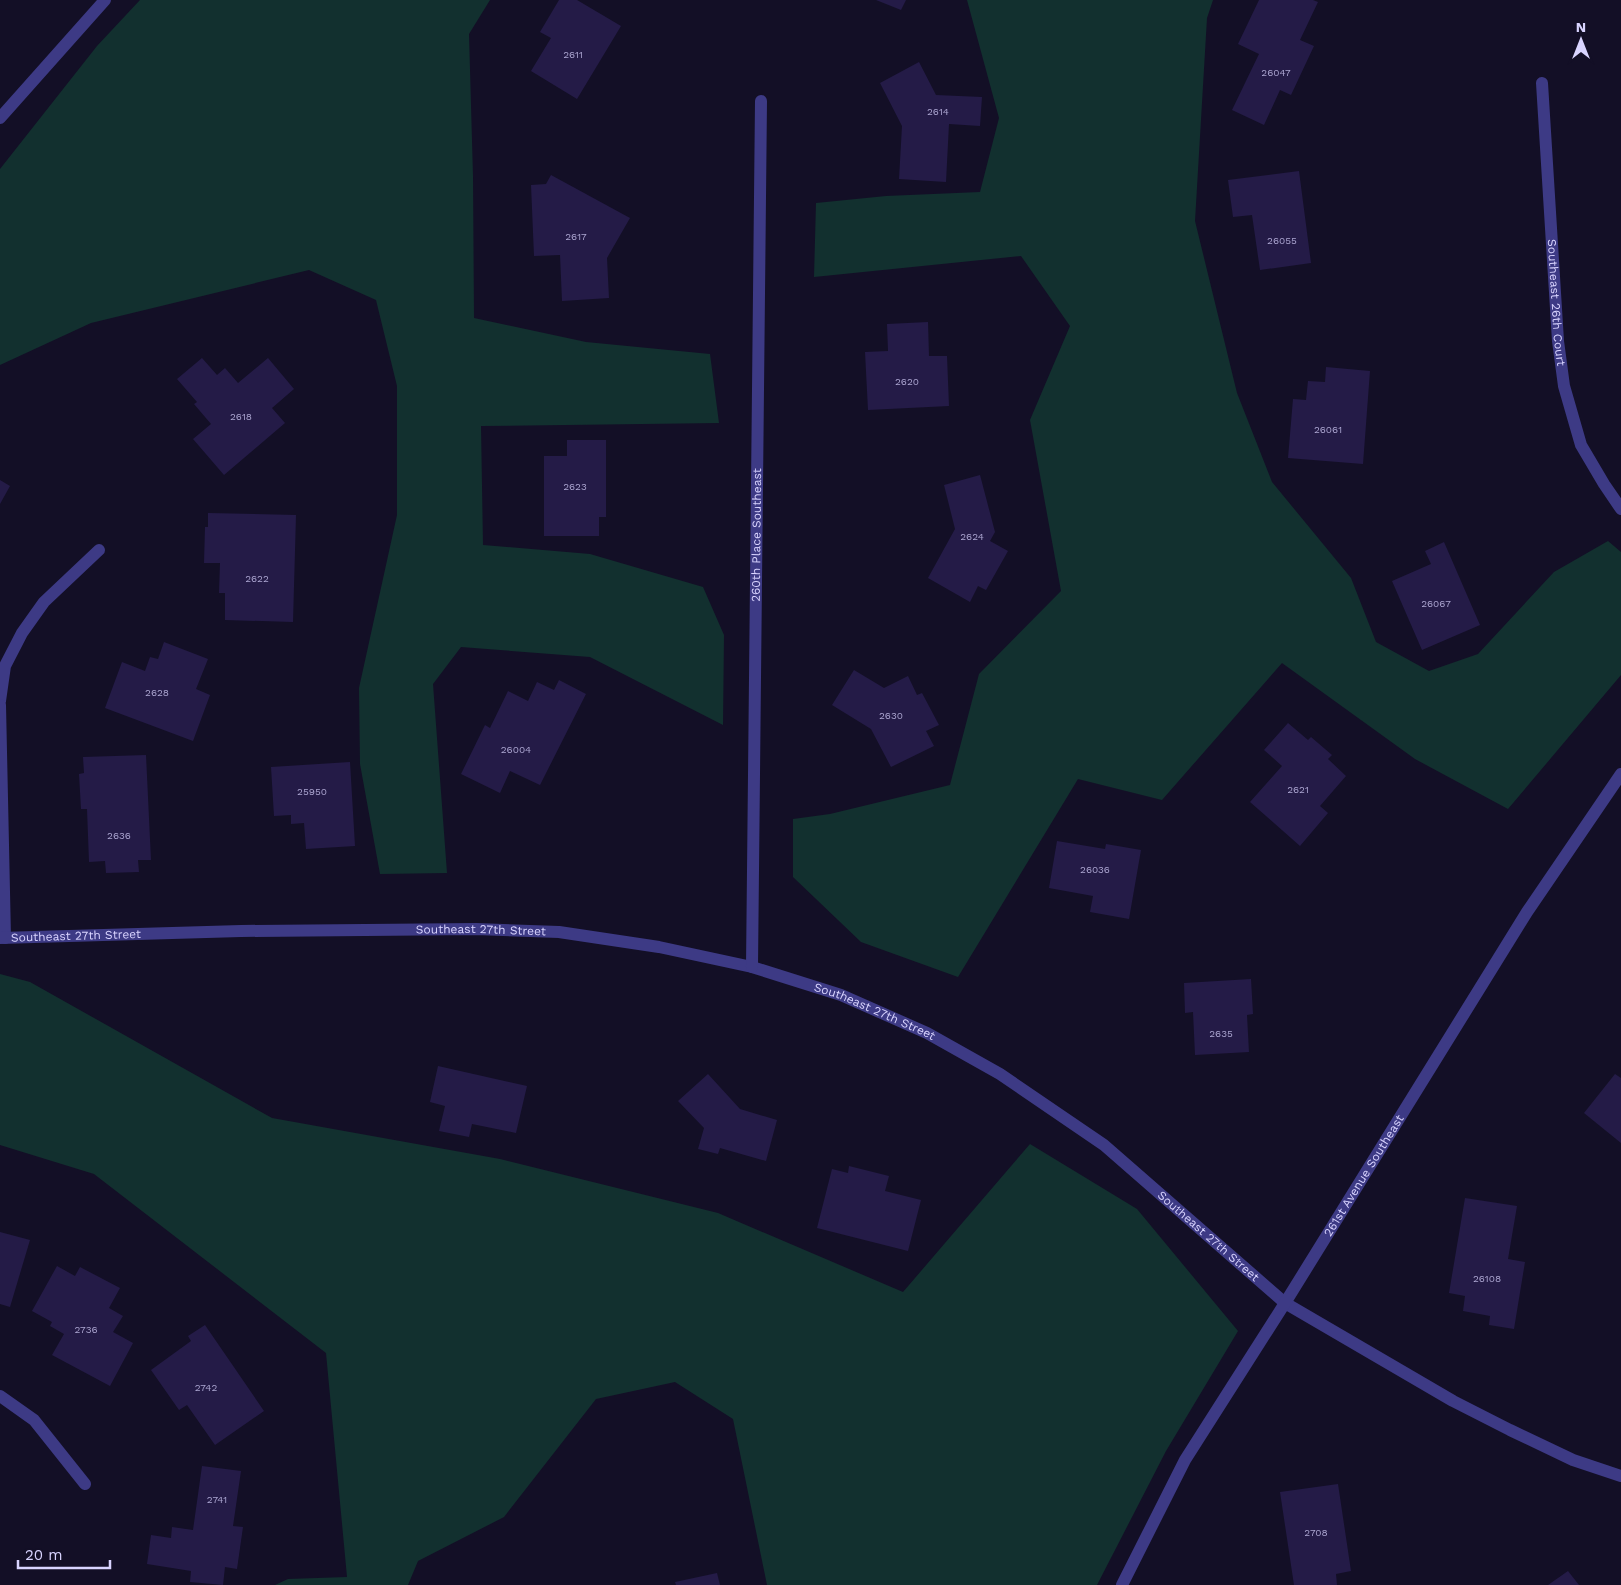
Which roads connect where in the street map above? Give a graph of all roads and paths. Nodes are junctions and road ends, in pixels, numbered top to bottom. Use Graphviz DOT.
graph roads {
  1 [pos="105,0"];
  2 [pos="1542,84"];
  3 [pos="761,102"];
  4 [pos="0,118"];
  5 [pos="1621,509"];
  6 [pos="99,550"];
  7 [pos="0,703"];
  8 [pos="1621,774"];
  9 [pos="3,938"];
  10 [pos="752,967"];
  11 [pos="1284,1303"];
  12 [pos="0,1396"];
  13 [pos="1621,1476"];
  14 [pos="85,1484"];
  15 [pos="1122,1585"];
  1 -- 4 [label="street"];
  2 -- 5 [label="street, Southeast 26th Court"];
  3 -- 10 [label="street, 260th Place Southeast"];
  6 -- 7 [label="street"];
  7 -- 9 [label="street"];
  8 -- 11 [label="street, 261st Avenue Southeast"];
  9 -- 10 [label="street, Southeast 27th Street"];
  10 -- 11 [label="street, Southeast 27th Street"];
  11 -- 13 [label="street, Southeast 27th Street"];
  11 -- 15 [label="street, 261st Avenue Southeast"];
  12 -- 14 [label="street"];
}
